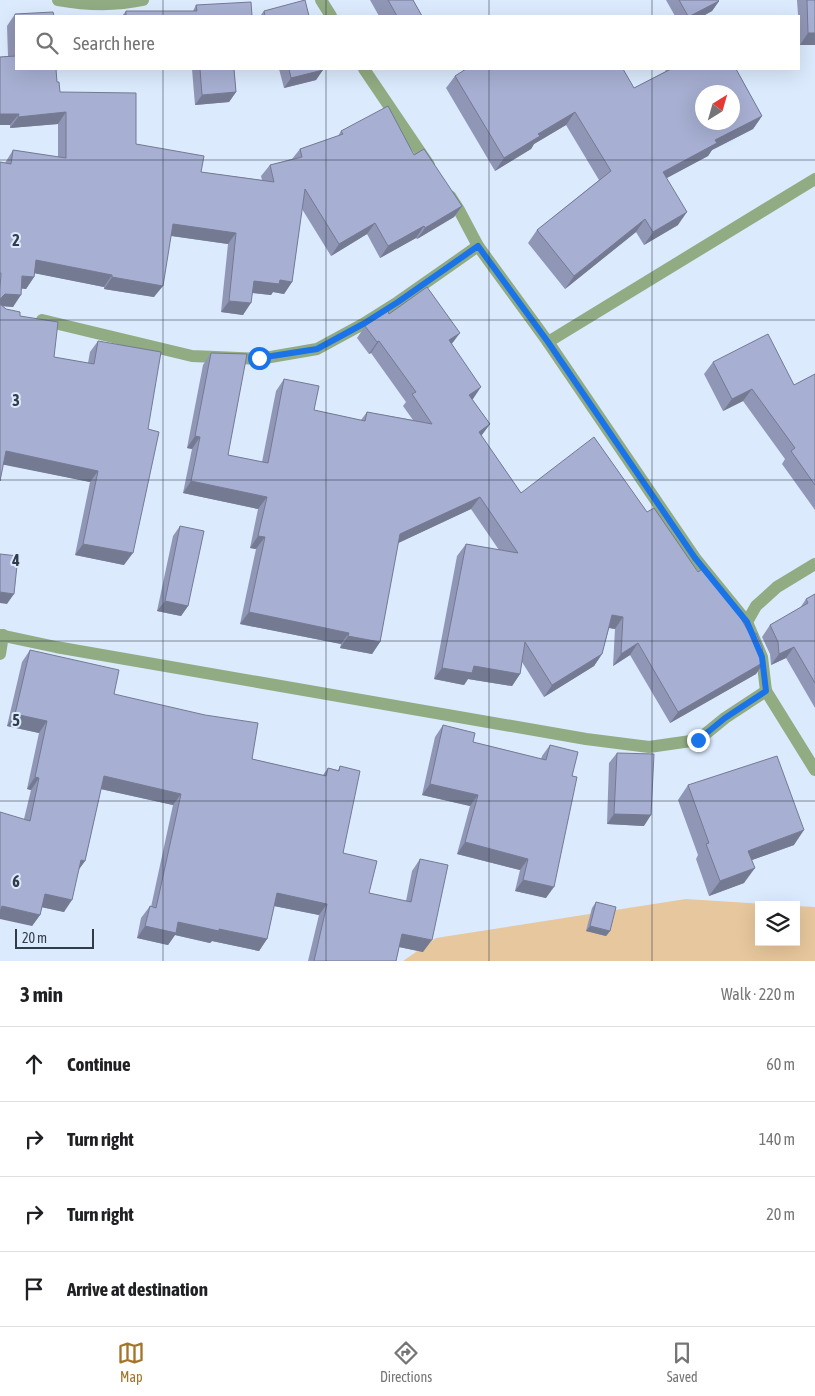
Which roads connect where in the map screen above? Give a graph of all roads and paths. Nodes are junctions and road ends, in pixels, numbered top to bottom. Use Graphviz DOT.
graph roads {
  1 [pos="58,0"];
  2 [pos="143,0"];
  3 [pos="321,0"];
  4 [pos="330,15"];
  5 [pos="365,70"];
  6 [pos="815,179"];
  7 [pos="478,246"];
  8 [pos="28,318"];
  9 [pos="548,342"];
  10 [pos="815,564"];
  11 [pos="747,622"];
  12 [pos="2,635"];
  13 [pos="0,654"];
  14 [pos="766,691"];
  15 [pos="815,770"];
  1 -- 2 [label="street"];
  3 -- 4 [label="street"];
  5 -- 7 [label="street"];
  6 -- 9 [label="street"];
  7 -- 8 [label="street"];
  7 -- 9 [label="street"];
  9 -- 11 [label="street"];
  10 -- 11 [label="street"];
  11 -- 14 [label="street"];
  12 -- 13 [label="street"];
  12 -- 14 [label="street"];
  14 -- 15 [label="street"];
}
